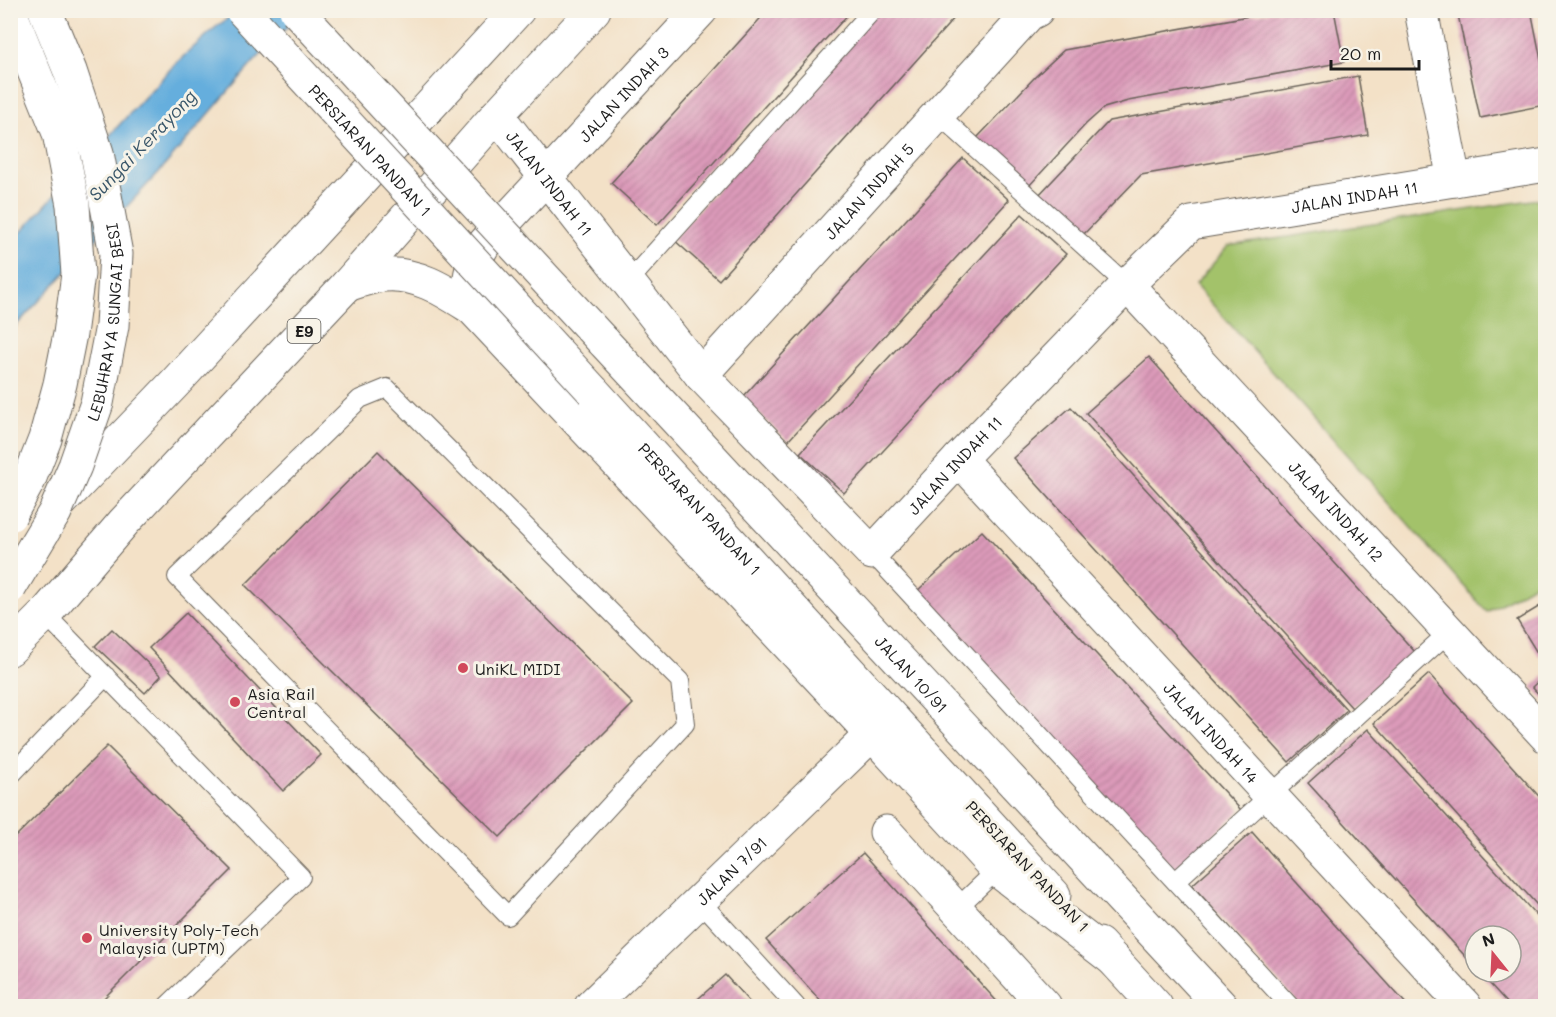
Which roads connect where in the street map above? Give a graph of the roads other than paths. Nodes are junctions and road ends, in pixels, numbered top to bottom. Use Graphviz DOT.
graph roads {
  1 [pos="45,10"];
  2 [pos="242,10"];
  3 [pos="296,10"];
  4 [pos="518,10"];
  5 [pos="594,10"];
  6 [pos="701,10"];
  7 [pos="873,10"];
  8 [pos="1420,10"];
  9 [pos="10,12"];
  10 [pos="1029,12"];
  11 [pos="939,115"];
  12 [pos="497,116"];
  13 [pos="1545,165"];
  14 [pos="546,177"];
  15 [pos="1454,180"];
  16 [pos="628,282"];
  17 [pos="347,285"];
  18 [pos="1127,285"];
  19 [pos="472,308"];
  20 [pos="702,375"];
  21 [pos="959,459"];
  22 [pos="10,514"];
  23 [pos="872,553"];
  24 [pos="10,555"];
  25 [pos="10,587"];
  26 [pos="45,614"];
  27 [pos="1449,632"];
  28 [pos="10,649"];
  29 [pos="106,676"];
  30 [pos="872,734"];
  31 [pos="1545,736"];
  32 [pos="10,776"];
  33 [pos="1270,795"];
  34 [pos="886,832"];
  35 [pos="997,870"];
  36 [pos="1176,881"];
  37 [pos="700,901"];
  38 [pos="956,909"];
  39 [pos="508,916"];
  40 [pos="1114,960"];
  41 [pos="167,1006"];
  42 [pos="594,1006"];
  43 [pos="796,1006"];
  44 [pos="1045,1006"];
  45 [pos="1156,1006"];
  46 [pos="1221,1006"];
  47 [pos="1290,1006"];
  48 [pos="1465,1006"];
  1 -- 25 [label="main road, LEBUHRAYA SUNGAI BESI, bridge"];
  2 -- 40 [label="main road, PERSIARAN PANDAN 1, bridge"];
  3 -- 46 [label="main road, JALAN 10/91, bridge"];
  4 -- 24 [label="main road"];
  5 -- 12 [label="main road, E9"];
  6 -- 14 [label="main road, JALAN INDAH 3"];
  7 -- 16 [label="lane"];
  8 -- 15 [label="main road"];
  9 -- 22 [label="main road, LEBUHRAYA SUNGAI BESI, bridge"];
  10 -- 11 [label="main road, JALAN INDAH 5"];
  11 -- 18 [label="lane"];
  11 -- 20 [label="main road, JALAN INDAH 5"];
  12 -- 14 [label="main road, JALAN INDAH 11"];
  12 -- 17 [label="main road, E9"];
  13 -- 15 [label="main road, JALAN INDAH 11"];
  14 -- 16 [label="main road, JALAN INDAH 11"];
  14 -- 19 [label="main road, JALAN INDAH 3"];
  15 -- 18 [label="main road, JALAN INDAH 11"];
  16 -- 20 [label="main road, JALAN INDAH 11"];
  17 -- 19 [label="main road"];
  17 -- 26 [label="main road, E9"];
  18 -- 21 [label="main road, JALAN INDAH 11"];
  18 -- 27 [label="main road, JALAN INDAH 12"];
  19 -- 30 [label="main road"];
  20 -- 23 [label="main road, JALAN INDAH 11"];
  21 -- 23 [label="main road, JALAN INDAH 11"];
  21 -- 33 [label="main road, JALAN INDAH 14"];
  23 -- 36 [label="lane"];
  26 -- 28 [label="main road, E9"];
  26 -- 29 [label="lane"];
  27 -- 31 [label="main road, JALAN INDAH 12"];
  27 -- 33 [label="lane"];
  29 -- 32 [label="lane"];
  29 -- 41 [label="lane"];
  30 -- 35 [label="main road"];
  30 -- 37 [label="main road, JALAN 7/91"];
  33 -- 36 [label="lane"];
  33 -- 48 [label="main road, JALAN INDAH 14"];
  34 -- 38 [label="main road"];
  35 -- 38 [label="lane"];
  35 -- 40 [label="main road"];
  36 -- 47 [label="lane"];
  37 -- 42 [label="main road, JALAN 7/91"];
  37 -- 43 [label="lane"];
  38 -- 44 [label="main road"];
  39 -- 39 [label="lane"];
  40 -- 45 [label="main road, PERSIARAN PANDAN 1"];
}
